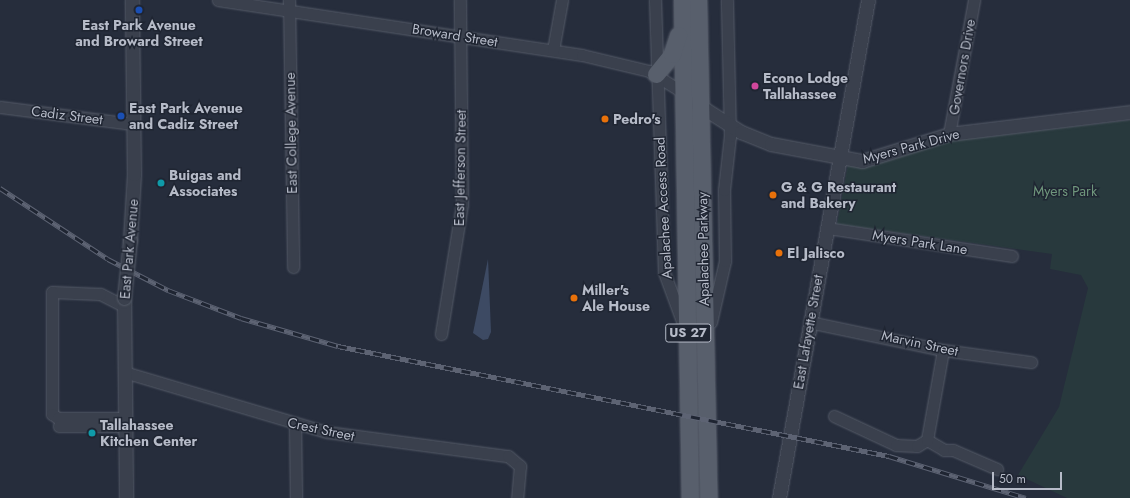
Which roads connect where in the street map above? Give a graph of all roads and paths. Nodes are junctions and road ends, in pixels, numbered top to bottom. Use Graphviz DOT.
graph roads {
  1 [pos="132,0"];
  2 [pos="218,0"];
  3 [pos="460,0"];
  4 [pos="562,0"];
  5 [pos="655,0"];
  6 [pos="698,0"];
  7 [pos="727,0"];
  8 [pos="868,0"];
  9 [pos="974,0"];
  10 [pos="682,3"];
  11 [pos="289,5"];
  12 [pos="461,36"];
  13 [pos="553,50"];
  14 [pos="656,74"];
  15 [pos="684,93"];
  16 [pos="700,106"];
  17 [pos="0,107"];
  18 [pos="1130,112"];
  19 [pos="133,124"];
  20 [pos="729,124"];
  21 [pos="949,134"];
  22 [pos="840,158"];
  23 [pos="827,228"];
  24 [pos="1012,256"];
  25 [pos="293,267"];
  26 [pos="124,302"];
  27 [pos="810,322"];
  28 [pos="441,334"];
  29 [pos="943,350"];
  30 [pos="1031,362"];
  31 [pos="124,372"];
  32 [pos="706,388"];
  33 [pos="688,389"];
  34 [pos="834,416"];
  35 [pos="125,422"];
  36 [pos="295,424"];
  37 [pos="59,426"];
  38 [pos="927,440"];
  39 [pos="707,454"];
  40 [pos="997,469"];
  41 [pos="126,498"];
  42 [pos="296,498"];
  43 [pos="518,498"];
  44 [pos="690,498"];
  45 [pos="708,498"];
  46 [pos="712,498"];
  47 [pos="779,498"];
  1 -- 19 [label="street, East Park Avenue"];
  2 -- 11 [label="street, Broward Street"];
  3 -- 12 [label="street, East Jefferson Street"];
  4 -- 13 [label="street"];
  5 -- 14 [label="street, Apalachee Access Road"];
  6 -- 16 [label="main road, Apalachee Parkway / US 27"];
  7 -- 20 [label="street"];
  8 -- 22 [label="street, East Lafayette Street"];
  9 -- 21 [label="street, Governors Drive"];
  10 -- 14 [label="main road"];
  10 -- 15 [label="main road, Apalachee Parkway / US 27"];
  11 -- 12 [label="street, Broward Street"];
  11 -- 25 [label="street, East College Avenue"];
  12 -- 13 [label="street, Broward Street"];
  12 -- 28 [label="street, East Jefferson Street"];
  13 -- 14 [label="street, Broward Street"];
  14 -- 15 [label="street, Broward Street"];
  14 -- 33 [label="street, Apalachee Access Road"];
  15 -- 16 [label="street, Myers Park Drive"];
  15 -- 33 [label="main road, Apalachee Parkway / US 27"];
  16 -- 20 [label="street, Myers Park Drive"];
  16 -- 32 [label="main road, Apalachee Parkway / US 27"];
  17 -- 19 [label="street, Cadiz Street"];
  18 -- 21 [label="street, Myers Park Drive"];
  19 -- 26 [label="street, East Park Avenue, bridge"];
  20 -- 22 [label="street, Myers Park Drive"];
  20 -- 32 [label="street"];
  21 -- 22 [label="street, Myers Park Drive"];
  22 -- 23 [label="street, East Lafayette Street"];
  23 -- 24 [label="street, Myers Park Lane"];
  23 -- 27 [label="street, East Lafayette Street"];
  26 -- 31 [label="street, East Park Avenue"];
  26 -- 35 [label="street"];
  27 -- 29 [label="street, Marvin Street"];
  27 -- 47 [label="street, East Lafayette Street"];
  29 -- 30 [label="street, Marvin Street"];
  29 -- 38 [label="street"];
  31 -- 35 [label="street, East Park Avenue"];
  31 -- 36 [label="street, Crest Street"];
  32 -- 39 [label="main road, Apalachee Parkway / US 27"];
  33 -- 44 [label="main road, Apalachee Parkway / US 27"];
  34 -- 38 [label="street"];
  35 -- 37 [label="street"];
  35 -- 41 [label="street, East Park Avenue"];
  36 -- 42 [label="street"];
  36 -- 43 [label="street, Crest Street"];
  38 -- 40 [label="street"];
  39 -- 45 [label="main road, Apalachee Parkway / US 27"];
  39 -- 46 [label="main road"];
}
